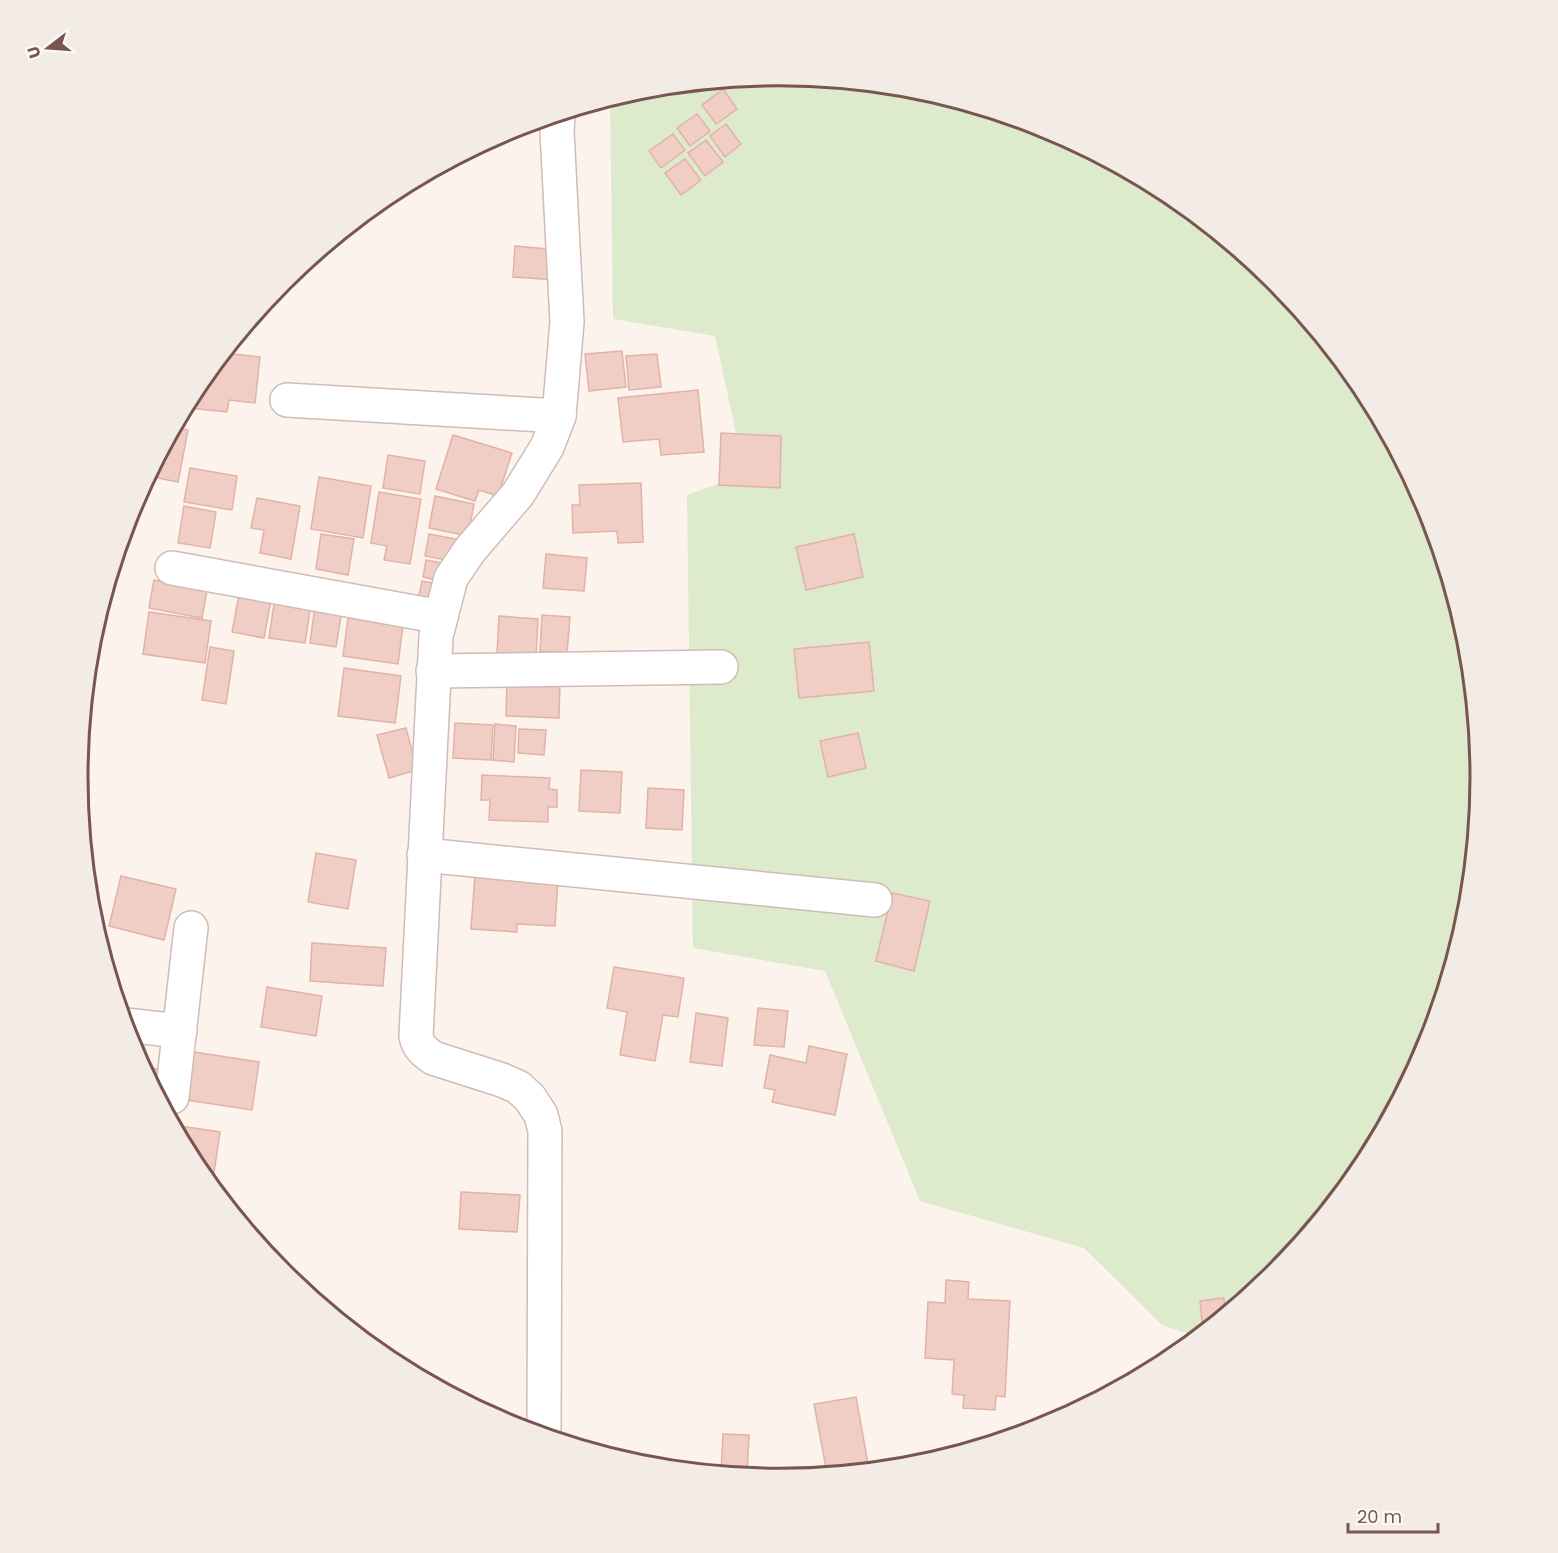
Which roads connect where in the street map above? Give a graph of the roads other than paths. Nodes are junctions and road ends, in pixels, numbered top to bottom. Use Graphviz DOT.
graph roads {
  1 [pos="558,122"];
  2 [pos="287,399"];
  3 [pos="559,416"];
  4 [pos="172,568"];
  5 [pos="441,617"];
  6 [pos="721,667"];
  7 [pos="434,671"];
  8 [pos="424,855"];
  9 [pos="875,900"];
  10 [pos="191,928"];
  11 [pos="135,1026"];
  12 [pos="180,1031"];
  13 [pos="172,1097"];
  14 [pos="544,1426"];
  1 -- 3 [label="street"];
  2 -- 3 [label="street"];
  3 -- 5 [label="street"];
  4 -- 5 [label="street"];
  5 -- 7 [label="street"];
  6 -- 7 [label="street"];
  7 -- 8 [label="street"];
  8 -- 9 [label="street"];
  8 -- 14 [label="street"];
  10 -- 12 [label="street"];
  11 -- 12 [label="street"];
  12 -- 13 [label="street"];
}
